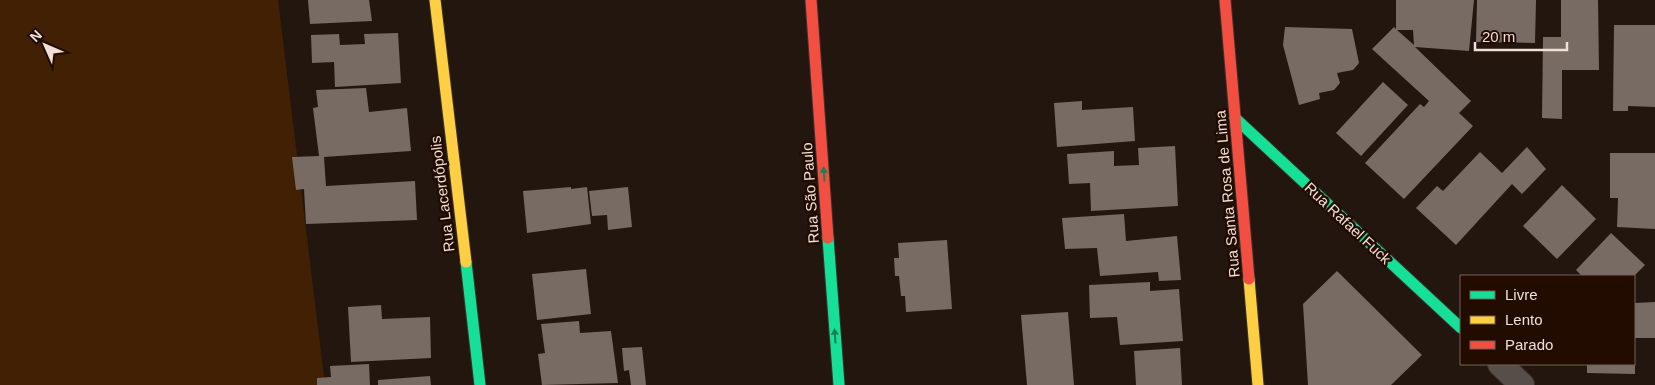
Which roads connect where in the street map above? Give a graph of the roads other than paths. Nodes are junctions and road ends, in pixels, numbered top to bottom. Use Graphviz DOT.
graph roads {
  1 [pos="435,0"];
  2 [pos="811,0"];
  3 [pos="1225,0"];
  4 [pos="1235,118"];
  5 [pos="1460,327"];
  6 [pos="1501,365"];
  7 [pos="480,385"];
  8 [pos="838,385"];
  9 [pos="1258,385"];
  10 [pos="1522,385"];
  1 -- 7 [label="street, Rua Lacerdópolis"];
  8 -- 2 [label="street, Rua São Paulo, one-way"];
  3 -- 4 [label="street, Rua Santa Rosa de Lima"];
  4 -- 5 [label="street, Rua Rafael Fuck"];
  4 -- 9 [label="street, Rua Santa Rosa de Lima"];
  6 -- 10 [label="street"];
}
